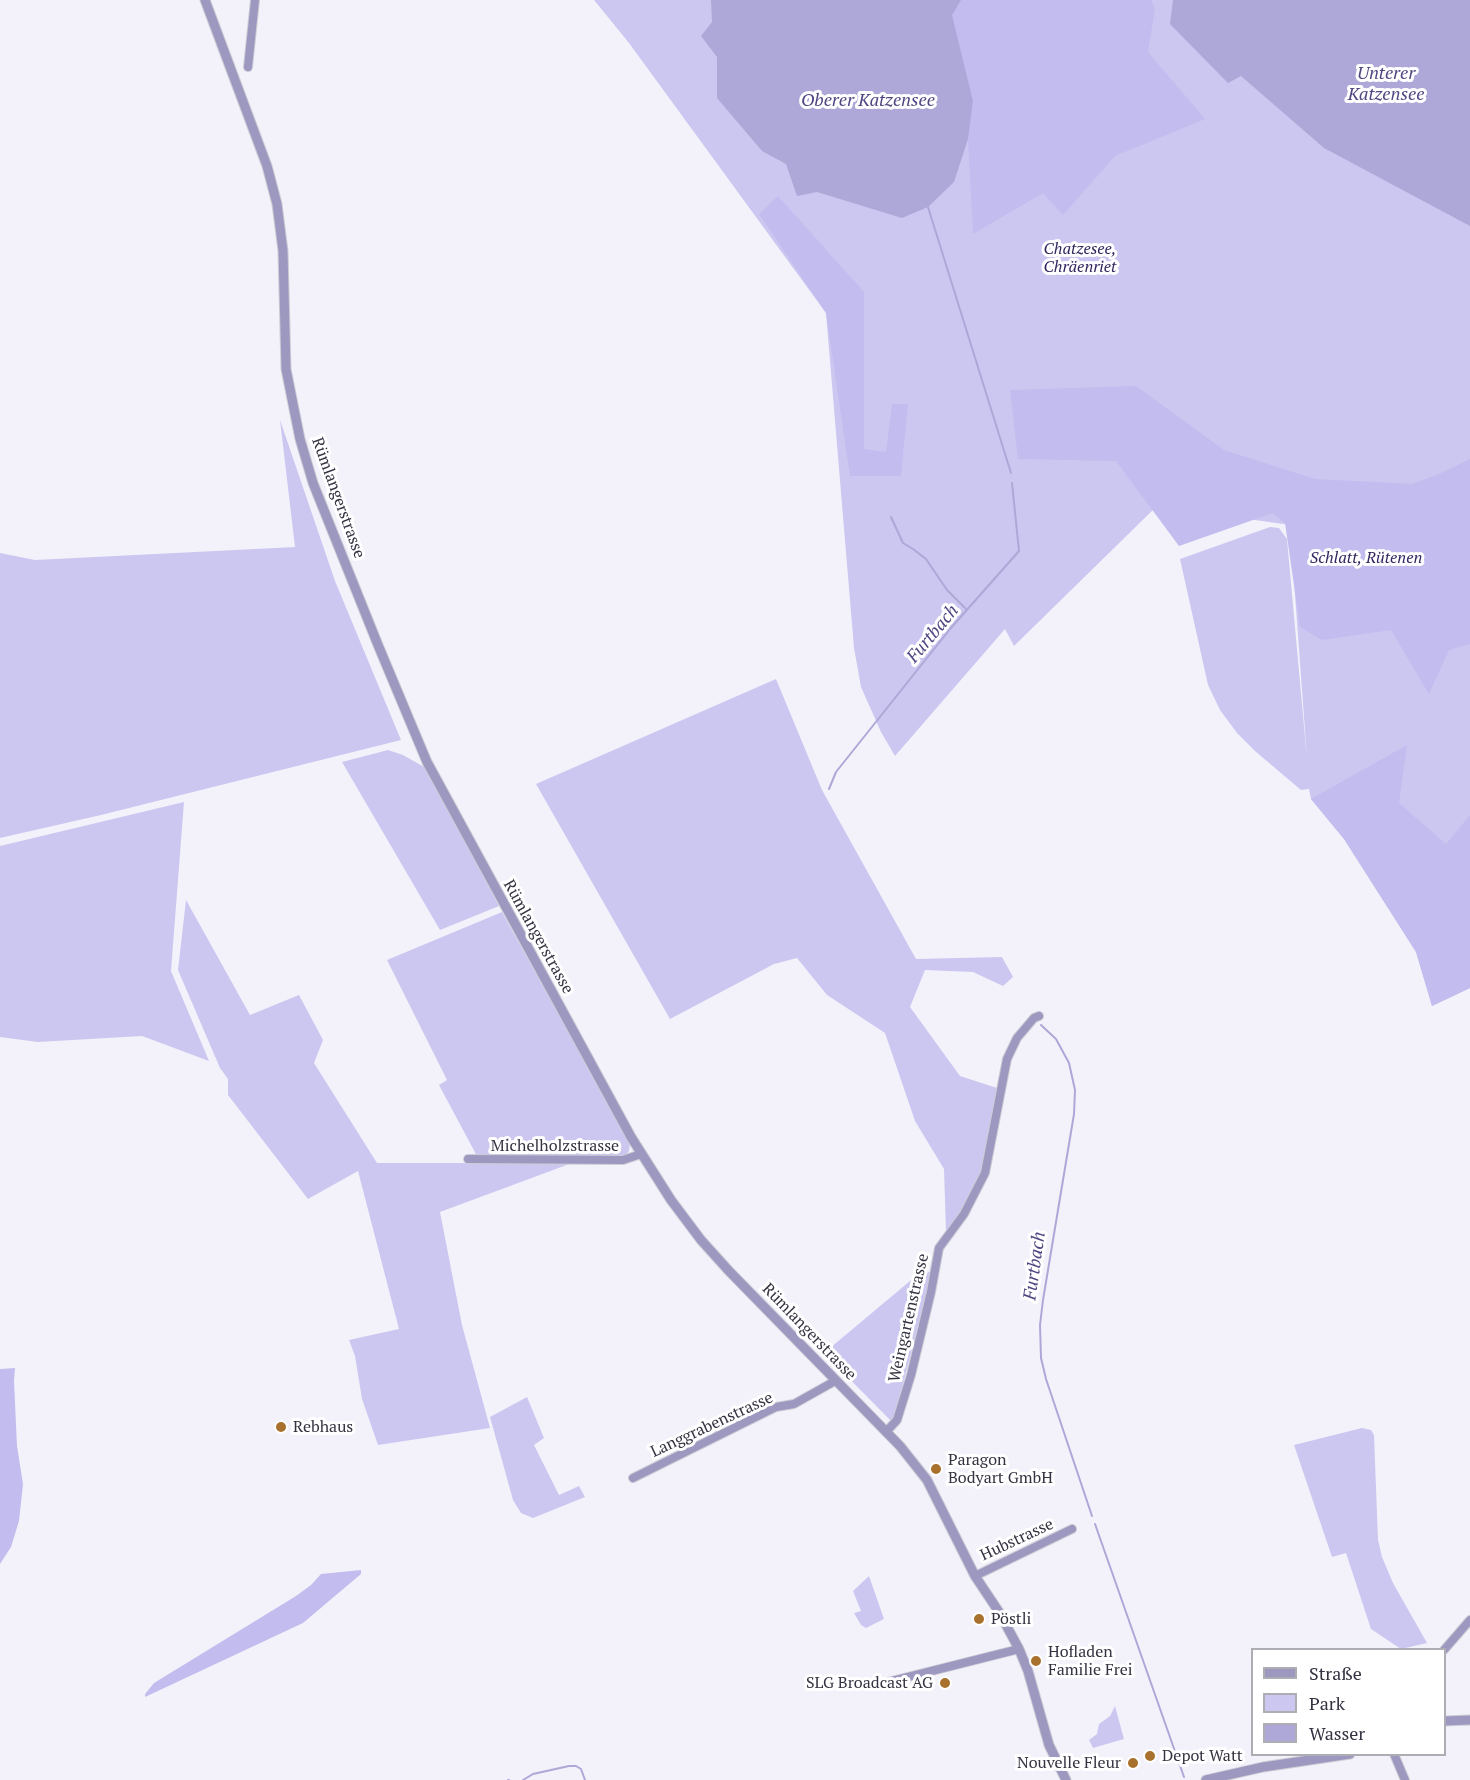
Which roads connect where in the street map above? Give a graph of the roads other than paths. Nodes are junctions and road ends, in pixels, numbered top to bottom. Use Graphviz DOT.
graph roads {
  1 [pos="206,0"];
  2 [pos="255,0"];
  3 [pos="248,67"];
  4 [pos="1039,1016"];
  5 [pos="641,1154"];
  6 [pos="468,1159"];
  7 [pos="835,1381"];
  8 [pos="886,1432"];
  9 [pos="633,1478"];
  10 [pos="1072,1529"];
  11 [pos="975,1576"];
  12 [pos="1470,1620"];
  13 [pos="1446,1648"];
  14 [pos="1019,1649"];
  15 [pos="876,1685"];
  16 [pos="1470,1720"];
  17 [pos="1446,1721"];
  18 [pos="1343,1756"];
  19 [pos="1394,1756"];
  20 [pos="1066,1780"];
  21 [pos="1206,1780"];
  22 [pos="1405,1780"];
  1 -- 5 [label="street, Rümlangerstrasse"];
  2 -- 3 [label="street"];
  4 -- 8 [label="street, Weingartenstrasse"];
  5 -- 6 [label="street, Michelholzstrasse"];
  5 -- 7 [label="street, Rümlangerstrasse"];
  7 -- 8 [label="street, Rümlangerstrasse"];
  7 -- 9 [label="street, Langgrabenstrasse"];
  8 -- 11 [label="street, Rümlangerstrasse"];
  10 -- 11 [label="street, Hubstrasse"];
  11 -- 14 [label="street, Rümlangerstrasse"];
  12 -- 13 [label="street"];
  14 -- 15 [label="street"];
  14 -- 20 [label="street, Rümlangerstrasse"];
  16 -- 17 [label="street"];
  18 -- 21 [label="street"];
  19 -- 22 [label="street"];
}
